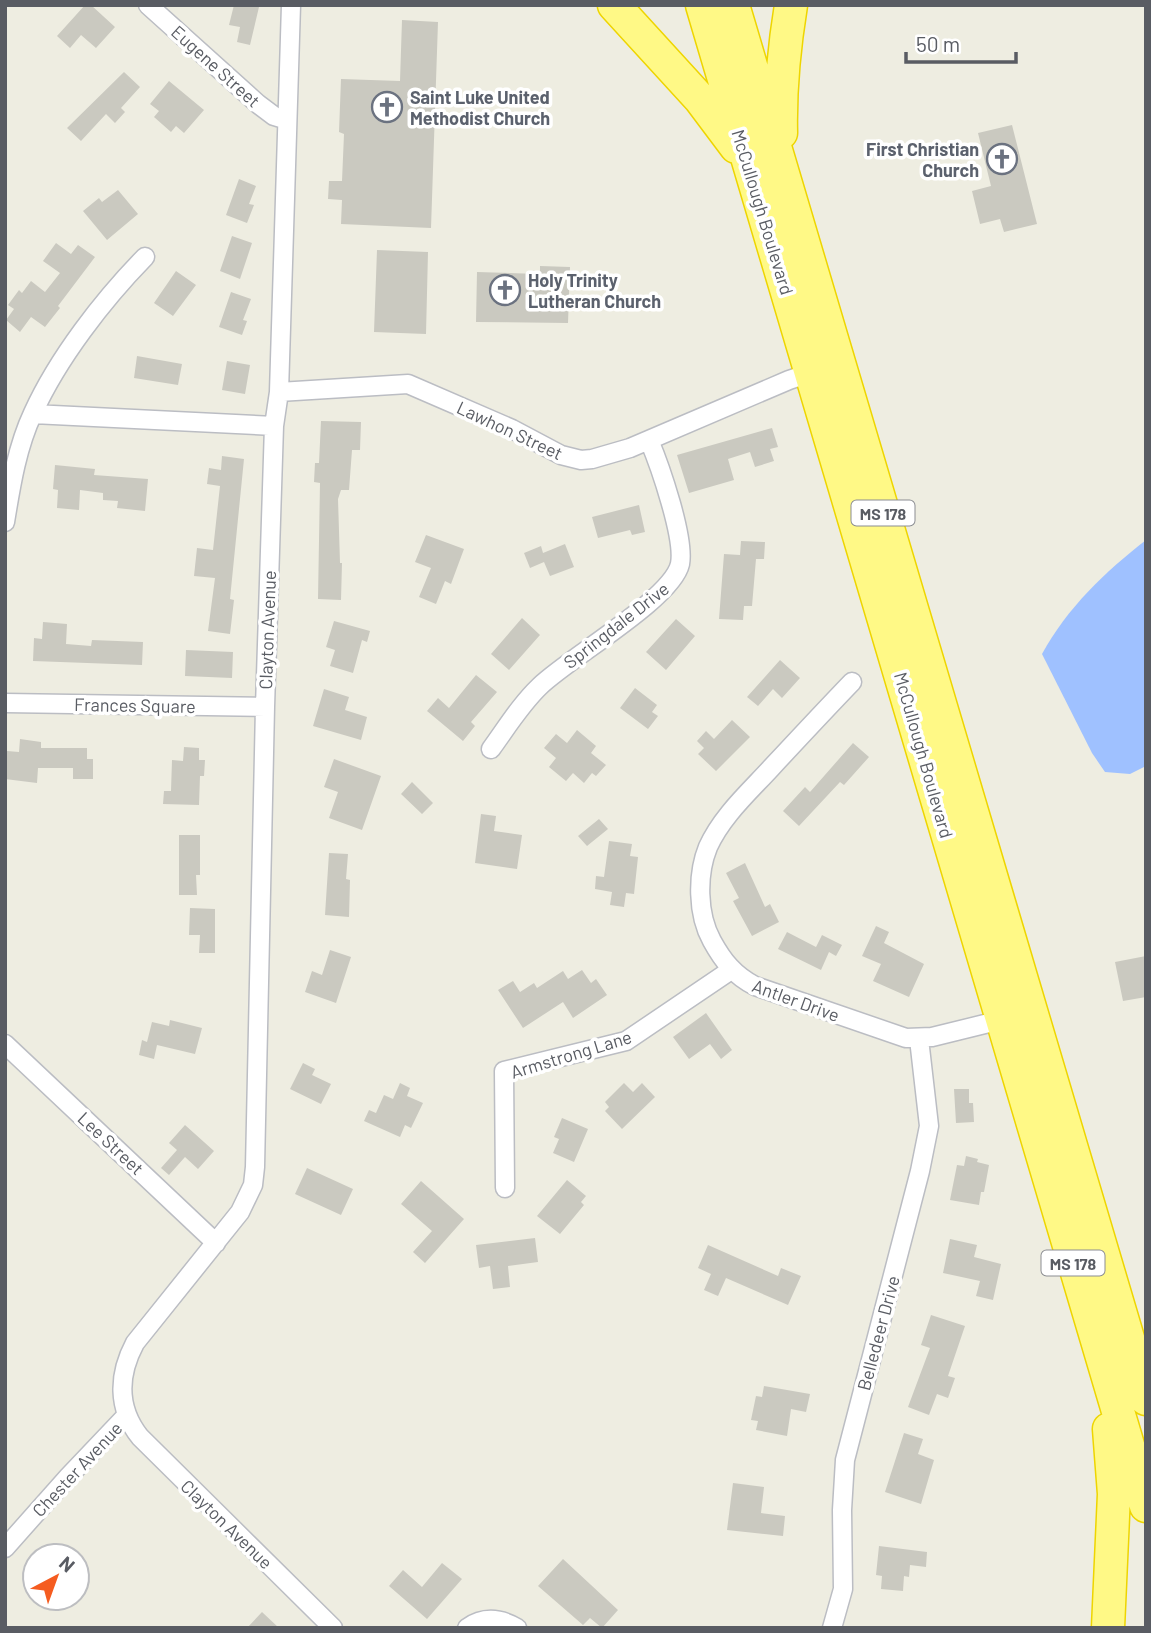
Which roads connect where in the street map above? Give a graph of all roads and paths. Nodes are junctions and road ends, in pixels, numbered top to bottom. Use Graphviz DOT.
graph roads {
  1 [pos="148,5"];
  2 [pos="291,5"];
  3 [pos="614,5"];
  4 [pos="702,5"];
  5 [pos="733,5"];
  6 [pos="791,5"];
  7 [pos="287,120"];
  8 [pos="749,163"];
  9 [pos="783,173"];
  10 [pos="145,257"];
  11 [pos="825,368"];
  12 [pos="279,392"];
  13 [pos="33,414"];
  14 [pos="274,426"];
  15 [pos="649,440"];
  16 [pos="8,475"];
  17 [pos="5,522"];
  18 [pos="906,644"];
  19 [pos="852,682"];
  20 [pos="5,703"];
  21 [pos="265,707"];
  22 [pos="491,749"];
  23 [pos="961,882"];
  24 [pos="731,970"];
  25 [pos="1002,1020"];
  26 [pos="1033,1020"];
  27 [pos="919,1039"];
  28 [pos="5,1044"];
  29 [pos="1069,1139"];
  30 [pos="505,1188"];
  31 [pos="216,1243"];
  32 [pos="1109,1276"];
  33 [pos="1146,1340"];
  34 [pos="1102,1361"];
  35 [pos="1146,1399"];
  36 [pos="126,1416"];
  37 [pos="1146,1506"];
  38 [pos="5,1548"];
  39 [pos="333,1628"];
  40 [pos="467,1628"];
  41 [pos="517,1628"];
  42 [pos="832,1628"];
  43 [pos="1108,1628"];
  1 -- 7 [label="street, Eugene Street"];
  2 -- 7 [label="street, Clayton Avenue"];
  3 -- 8 [label="highway"];
  4 -- 8 [label="highway, McCullough Boulevard / MS 178"];
  5 -- 9 [label="highway, McCullough Boulevard / MS 178"];
  6 -- 9 [label="highway"];
  7 -- 12 [label="street, Clayton Avenue"];
  8 -- 11 [label="highway, McCullough Boulevard / MS 178"];
  9 -- 11 [label="highway, McCullough Boulevard / MS 178"];
  10 -- 13 [label="street"];
  11 -- 15 [label="street, Lawhon Street"];
  11 -- 18 [label="highway, McCullough Boulevard / MS 178"];
  12 -- 14 [label="street, Clayton Avenue"];
  12 -- 15 [label="street, Lawhon Street"];
  13 -- 14 [label="street"];
  13 -- 16 [label="street"];
  14 -- 21 [label="street, Clayton Avenue"];
  15 -- 22 [label="street, Springdale Drive"];
  16 -- 17 [label="street"];
  18 -- 23 [label="highway, McCullough Boulevard / MS 178"];
  18 -- 26 [label="highway, McCullough Boulevard / MS 178"];
  19 -- 24 [label="street, Antler Drive"];
  20 -- 21 [label="street, Frances Square"];
  21 -- 31 [label="street, Clayton Avenue"];
  23 -- 25 [label="highway, McCullough Boulevard / MS 178"];
  23 -- 26 [label="highway"];
  24 -- 27 [label="street, Antler Drive"];
  24 -- 30 [label="street, Armstrong Lane"];
  25 -- 27 [label="street, Antler Drive"];
  25 -- 29 [label="highway"];
  25 -- 34 [label="highway, McCullough Boulevard / MS 178"];
  26 -- 29 [label="highway, McCullough Boulevard / MS 178"];
  27 -- 42 [label="street, Belledeer Drive"];
  28 -- 31 [label="street, Lee Street"];
  29 -- 32 [label="highway, McCullough Boulevard / MS 178"];
  31 -- 36 [label="street, Chester Avenue"];
  32 -- 33 [label="highway"];
  32 -- 35 [label="highway, McCullough Boulevard / MS 178"];
  34 -- 37 [label="highway, McCullough Boulevard / MS 178"];
  34 -- 43 [label="highway"];
  36 -- 38 [label="street, Chester Avenue"];
  36 -- 39 [label="street, Clayton Avenue"];
  40 -- 41 [label="street"];
}
